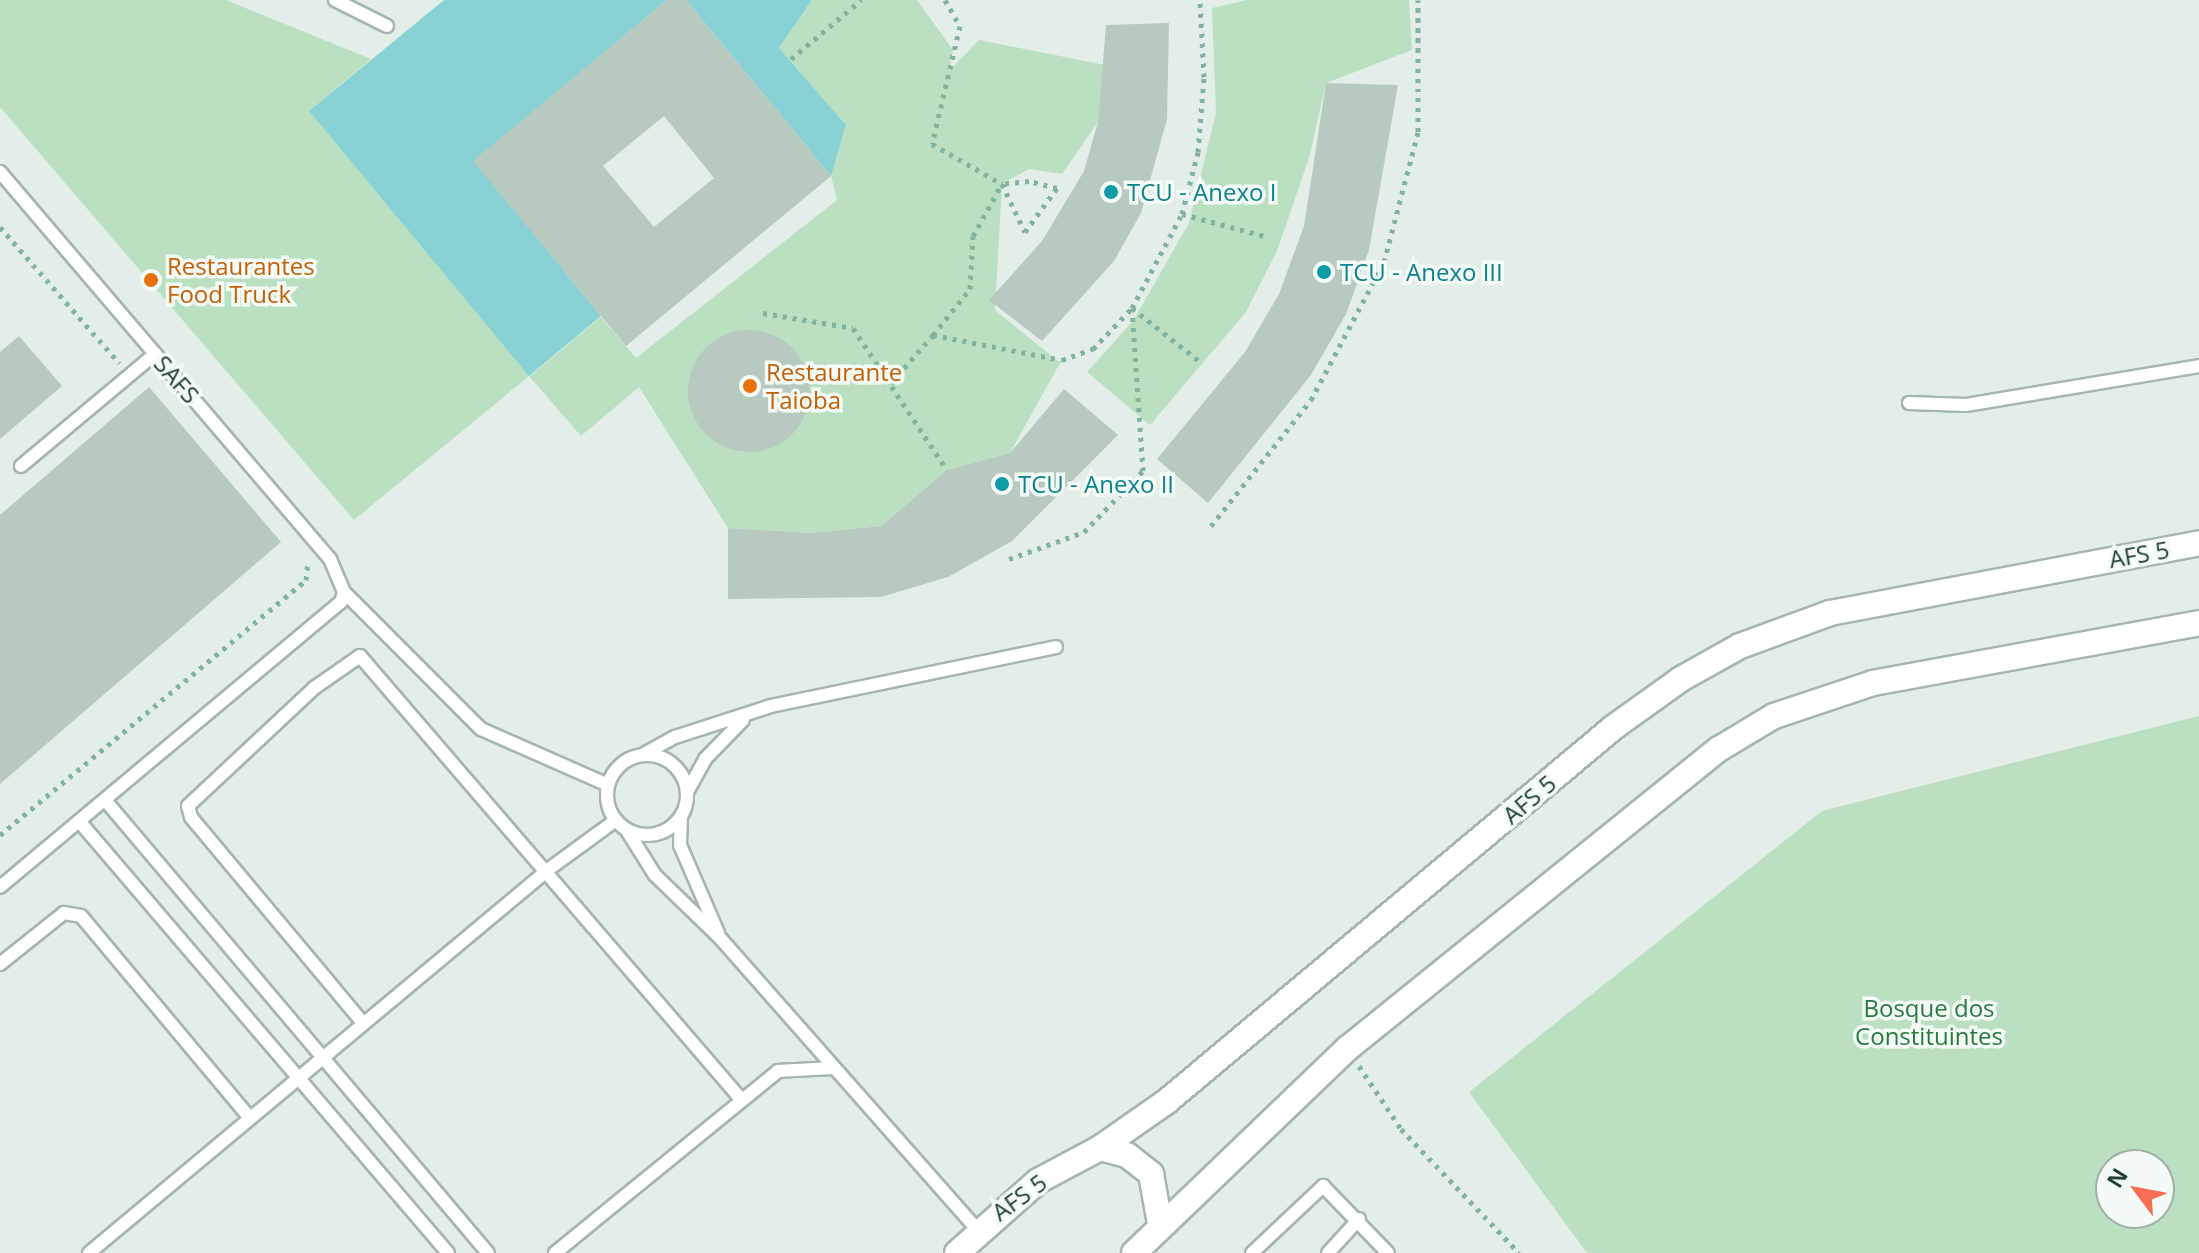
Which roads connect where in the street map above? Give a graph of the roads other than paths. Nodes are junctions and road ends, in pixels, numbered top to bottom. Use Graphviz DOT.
graph roads {
  1 [pos="335,0"];
  2 [pos="387,26"];
  3 [pos="0,172"];
  4 [pos="155,354"];
  5 [pos="2199,366"];
  6 [pos="1909,403"];
  7 [pos="21,466"];
  8 [pos="2199,543"];
  9 [pos="344,592"];
  10 [pos="2199,623"];
  11 [pos="1056,647"];
  12 [pos="771,706"];
  13 [pos="644,754"];
  14 [pos="608,785"];
  15 [pos="687,792"];
  16 [pos="105,800"];
  17 [pos="681,816"];
  18 [pos="79,821"];
  19 [pos="621,824"];
  20 [pos="549,869"];
  21 [pos="0,887"];
  22 [pos="721,939"];
  23 [pos="0,964"];
  24 [pos="363,1023"];
  25 [pos="323,1057"];
  26 [pos="832,1068"];
  27 [pos="298,1078"];
  28 [pos="740,1098"];
  29 [pos="250,1118"];
  30 [pos="1100,1148"];
  31 [pos="1359,1219"];
  32 [pos="1160,1224"];
  33 [pos="977,1229"];
  34 [pos="89,1253"];
  35 [pos="448,1253"];
  36 [pos="488,1253"];
  37 [pos="555,1253"];
  38 [pos="957,1253"];
  39 [pos="1134,1253"];
  40 [pos="1252,1253"];
  41 [pos="1328,1253"];
  42 [pos="1388,1253"];
  1 -- 2 [label="lane"];
  3 -- 4 [label="lane, SAFS"];
  4 -- 7 [label="lane"];
  4 -- 9 [label="lane, SAFS"];
  5 -- 6 [label="lane"];
  8 -- 30 [label="main road, AFS 5"];
  9 -- 14 [label="lane"];
  9 -- 16 [label="lane"];
  10 -- 32 [label="main road"];
  11 -- 12 [label="lane"];
  12 -- 13 [label="lane"];
  12 -- 15 [label="lane"];
  13 -- 14 [label="lane"];
  13 -- 15 [label="lane"];
  14 -- 19 [label="lane"];
  15 -- 17 [label="lane"];
  16 -- 18 [label="lane"];
  16 -- 25 [label="lane"];
  17 -- 19 [label="lane"];
  17 -- 22 [label="lane"];
  18 -- 21 [label="lane"];
  18 -- 27 [label="lane"];
  19 -- 20 [label="lane"];
  19 -- 22 [label="lane"];
  20 -- 24 [label="lane"];
  20 -- 24 [label="lane"];
  20 -- 28 [label="lane"];
  22 -- 26 [label="lane"];
  23 -- 29 [label="lane"];
  24 -- 25 [label="lane"];
  25 -- 27 [label="lane"];
  25 -- 36 [label="lane"];
  26 -- 28 [label="lane"];
  26 -- 33 [label="lane"];
  27 -- 29 [label="lane"];
  27 -- 35 [label="lane"];
  28 -- 37 [label="lane"];
  29 -- 34 [label="lane"];
  30 -- 32 [label="main road"];
  30 -- 33 [label="main road, AFS 5"];
  31 -- 40 [label="lane"];
  31 -- 41 [label="lane"];
  31 -- 42 [label="lane"];
  32 -- 39 [label="main road"];
  33 -- 38 [label="main road, AFS 5"];
}
